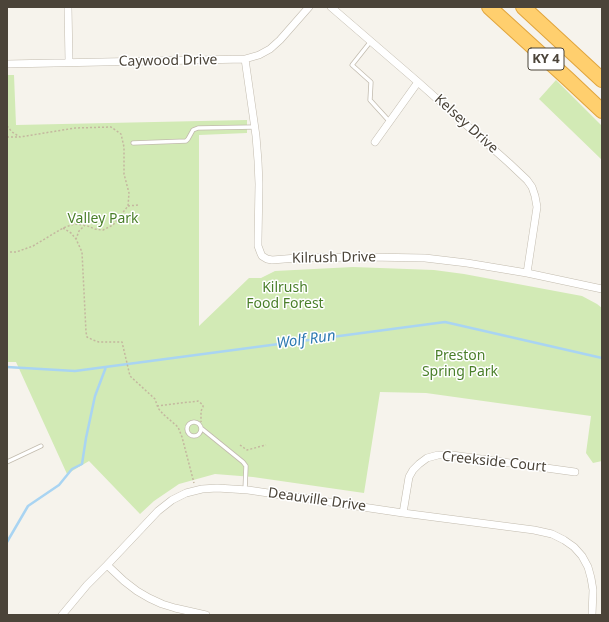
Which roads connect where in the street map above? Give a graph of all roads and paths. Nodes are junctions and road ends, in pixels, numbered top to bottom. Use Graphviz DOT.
graph roads {
  1 [pos="68,7"];
  2 [pos="309,7"];
  3 [pos="331,7"];
  4 [pos="489,7"];
  5 [pos="523,7"];
  6 [pos="371,41"];
  7 [pos="245,59"];
  8 [pos="69,62"];
  9 [pos="7,64"];
  10 [pos="602,80"];
  11 [pos="418,82"];
  12 [pos="602,111"];
  13 [pos="390,122"];
  14 [pos="7,126"];
  15 [pos="255,127"];
  16 [pos="7,137"];
  17 [pos="20,137"];
  18 [pos="375,142"];
  19 [pos="133,143"];
  20 [pos="138,205"];
  21 [pos="128,206"];
  22 [pos="85,225"];
  23 [pos="63,228"];
  24 [pos="76,239"];
  25 [pos="7,253"];
  26 [pos="527,273"];
  27 [pos="602,289"];
  28 [pos="157,406"];
  29 [pos="201,428"];
  30 [pos="240,444"];
  31 [pos="266,445"];
  32 [pos="41,446"];
  33 [pos="7,462"];
  34 [pos="575,472"];
  35 [pos="196,490"];
  36 [pos="244,490"];
  37 [pos="403,513"];
  38 [pos="107,565"];
  39 [pos="198,614"];
  40 [pos="62,615"];
  41 [pos="206,615"];
  42 [pos="592,615"];
  1 -- 8 [label="street"];
  2 -- 7 [label="street, Caywood Drive"];
  3 -- 6 [label="street, Kelsey Drive"];
  4 -- 12 [label="highway, KY 4"];
  5 -- 10 [label="highway, KY 4"];
  6 -- 11 [label="street, Kelsey Drive"];
  6 -- 13 [label="lane"];
  7 -- 8 [label="street, Caywood Drive"];
  7 -- 15 [label="street, Kilrush Drive"];
  8 -- 9 [label="street, Caywood Drive"];
  11 -- 13 [label="street"];
  11 -- 26 [label="street, Kelsey Drive"];
  13 -- 18 [label="street"];
  14 -- 17 [label="path"];
  15 -- 19 [label="lane"];
  15 -- 26 [label="street, Kilrush Drive"];
  16 -- 17 [label="path"];
  17 -- 21 [label="path"];
  20 -- 21 [label="path"];
  21 -- 22 [label="path"];
  22 -- 23 [label="path"];
  22 -- 24 [label="path"];
  23 -- 24 [label="path"];
  23 -- 25 [label="path"];
  24 -- 28 [label="path"];
  26 -- 27 [label="street, Kilrush Drive"];
  28 -- 29 [label="path"];
  28 -- 35 [label="path"];
  29 -- 29 [label="lane"];
  29 -- 36 [label="lane"];
  30 -- 31 [label="path"];
  32 -- 33 [label="lane"];
  34 -- 37 [label="street, Creekside Court"];
  35 -- 36 [label="street, Deauville Drive"];
  35 -- 38 [label="street, Deauville Drive"];
  36 -- 37 [label="street, Deauville Drive"];
  37 -- 42 [label="street, Deauville Drive"];
  38 -- 39 [label="street"];
  38 -- 40 [label="street, Deauville Drive"];
  39 -- 41 [label="street"];
}
